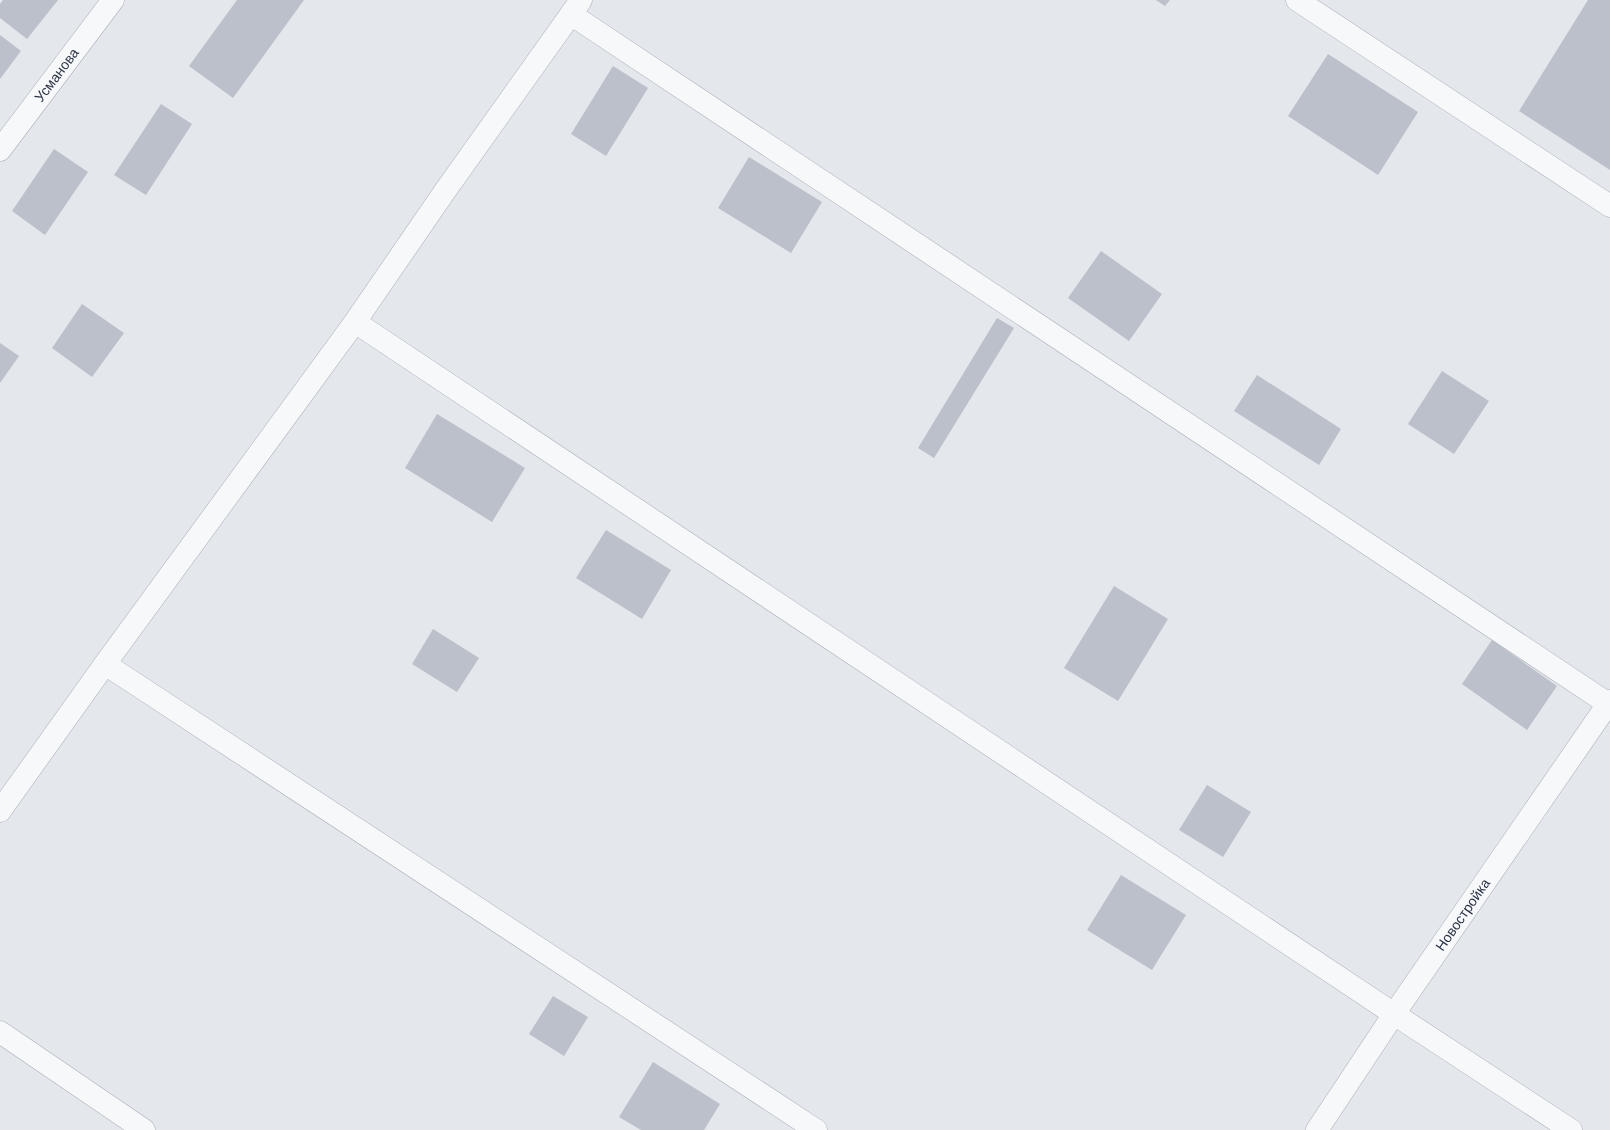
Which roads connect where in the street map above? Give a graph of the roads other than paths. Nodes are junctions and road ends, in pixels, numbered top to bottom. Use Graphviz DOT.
graph roads {
  1 [pos="113,0"];
  2 [pos="1298,0"];
  3 [pos="576,7"];
  4 [pos="0,150"];
  5 [pos="1610,206"];
  6 [pos="355,322"];
  7 [pos="105,664"];
  8 [pos="1609,704"];
  9 [pos="0,811"];
  10 [pos="1394,1014"];
  11 [pos="0,1032"];
  12 [pos="144,1130"];
  13 [pos="816,1130"];
  14 [pos="1317,1130"];
  15 [pos="1571,1130"];
  1 -- 4 [label="street, Усманова"];
  2 -- 5 [label="street"];
  3 -- 6 [label="street"];
  3 -- 8 [label="street"];
  6 -- 7 [label="street"];
  6 -- 10 [label="street"];
  7 -- 9 [label="street"];
  7 -- 13 [label="street"];
  8 -- 10 [label="street, Новостройка"];
  10 -- 14 [label="street, Новостройка"];
  10 -- 15 [label="street"];
  11 -- 12 [label="street"];
}
